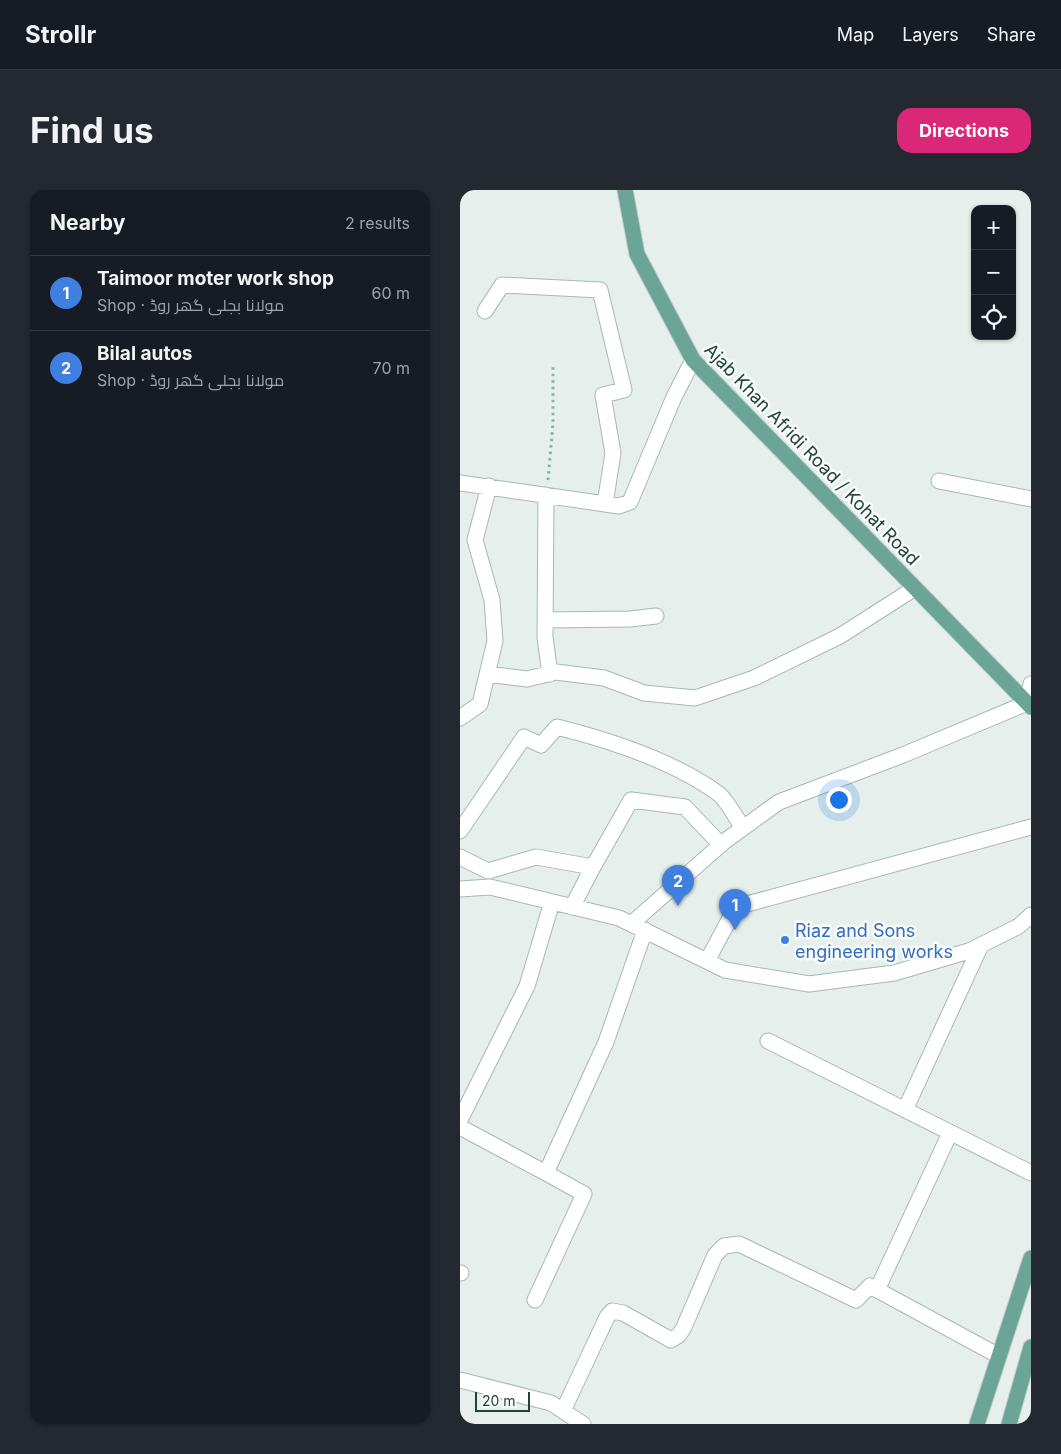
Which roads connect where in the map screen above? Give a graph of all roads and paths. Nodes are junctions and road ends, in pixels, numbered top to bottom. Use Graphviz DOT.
graph roads {
  1 [pos="625,190"];
  2 [pos="485,311"];
  3 [pos="693,360"];
  4 [pos="553,366"];
  5 [pos="939,481"];
  6 [pos="460,483"];
  7 [pos="489,486"];
  8 [pos="546,495"];
  9 [pos="1031,499"];
  10 [pos="605,504"];
  11 [pos="916,588"];
  12 [pos="656,616"];
  13 [pos="545,620"];
  14 [pos="487,674"];
  15 [pos="550,674"];
  16 [pos="1031,684"];
  17 [pos="1029,705"];
  18 [pos="460,718"];
  19 [pos="1031,827"];
  20 [pos="743,828"];
  21 [pos="460,831"];
  22 [pos="721,845"];
  23 [pos="460,858"];
  24 [pos="593,866"];
  25 [pos="460,889"];
  26 [pos="552,902"];
  27 [pos="572,907"];
  28 [pos="1031,915"];
  29 [pos="638,927"];
  30 [pos="981,945"];
  31 [pos="707,961"];
  32 [pos="768,1041"];
  33 [pos="905,1110"];
  34 [pos="460,1120"];
  35 [pos="460,1127"];
  36 [pos="950,1133"];
  37 [pos="546,1172"];
  38 [pos="1031,1173"];
  39 [pos="1031,1258"];
  40 [pos="877,1290"];
  41 [pos="535,1300"];
  42 [pos="1024,1300"];
  43 [pos="1031,1347"];
  44 [pos="999,1356"];
  45 [pos="460,1380"];
  46 [pos="563,1411"];
  47 [pos="583,1424"];
  48 [pos="977,1424"];
  49 [pos="1010,1424"];
  1 -- 3 [label="main road, Ajab Khan Afridi Road / Kohat Road"];
  2 -- 10 [label="street"];
  3 -- 10 [label="street"];
  3 -- 11 [label="main road, Ajab Khan Afridi Road / Kohat Road"];
  4 -- 8 [label="path"];
  5 -- 9 [label="street"];
  6 -- 7 [label="street"];
  7 -- 8 [label="street"];
  7 -- 14 [label="street"];
  8 -- 10 [label="street"];
  8 -- 13 [label="street"];
  11 -- 15 [label="street"];
  11 -- 17 [label="main road, Ajab Khan Afridi Road / Kohat Road"];
  12 -- 13 [label="street"];
  13 -- 15 [label="street"];
  14 -- 15 [label="street"];
  14 -- 18 [label="street"];
  16 -- 17 [label="street"];
  17 -- 20 [label="street"];
  19 -- 31 [label="street"];
  20 -- 21 [label="street"];
  20 -- 22 [label="street"];
  22 -- 24 [label="street"];
  22 -- 29 [label="street"];
  23 -- 24 [label="street"];
  24 -- 27 [label="street"];
  25 -- 26 [label="street"];
  26 -- 27 [label="street"];
  26 -- 34 [label="street"];
  27 -- 29 [label="street"];
  28 -- 30 [label="street"];
  29 -- 31 [label="street"];
  29 -- 37 [label="street"];
  30 -- 31 [label="street"];
  30 -- 33 [label="street"];
  32 -- 33 [label="street"];
  33 -- 36 [label="street"];
  35 -- 37 [label="street"];
  36 -- 38 [label="street"];
  36 -- 40 [label="street"];
  37 -- 41 [label="street"];
  39 -- 42 [label="main road"];
  40 -- 44 [label="street"];
  40 -- 46 [label="street"];
  42 -- 44 [label="main road"];
  43 -- 49 [label="main road"];
  44 -- 48 [label="main road"];
  45 -- 46 [label="street"];
  46 -- 47 [label="street"];
}
